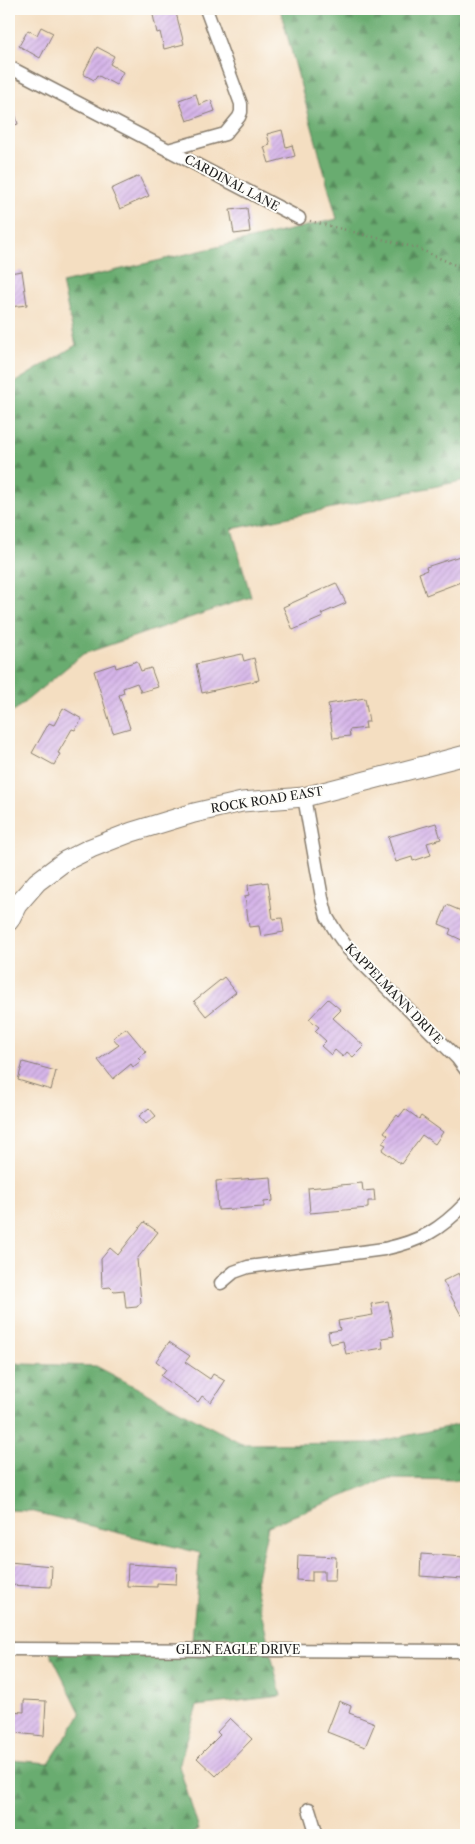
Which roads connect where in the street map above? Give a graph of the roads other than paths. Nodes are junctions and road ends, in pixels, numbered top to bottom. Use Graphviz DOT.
graph roads {
  1 [pos="206,9"];
  2 [pos="9,66"];
  3 [pos="168,150"];
  4 [pos="299,218"];
  5 [pos="466,755"];
  6 [pos="304,797"];
  7 [pos="9,921"];
  8 [pos="466,1070"];
  9 [pos="466,1203"];
  10 [pos="221,1283"];
  11 [pos="9,1649"];
  12 [pos="466,1650"];
  13 [pos="308,1809"];
  14 [pos="317,1835"];
  1 -- 3 [label="street"];
  2 -- 3 [label="street, CARDINAL LANE"];
  3 -- 4 [label="street, CARDINAL LANE"];
  5 -- 6 [label="street, ROCK ROAD EAST"];
  6 -- 7 [label="street, ROCK ROAD EAST"];
  6 -- 8 [label="street, KAPPELMANN DRIVE"];
  9 -- 10 [label="street"];
  11 -- 12 [label="street, GLEN EAGLE DRIVE"];
  13 -- 14 [label="street"];
}
